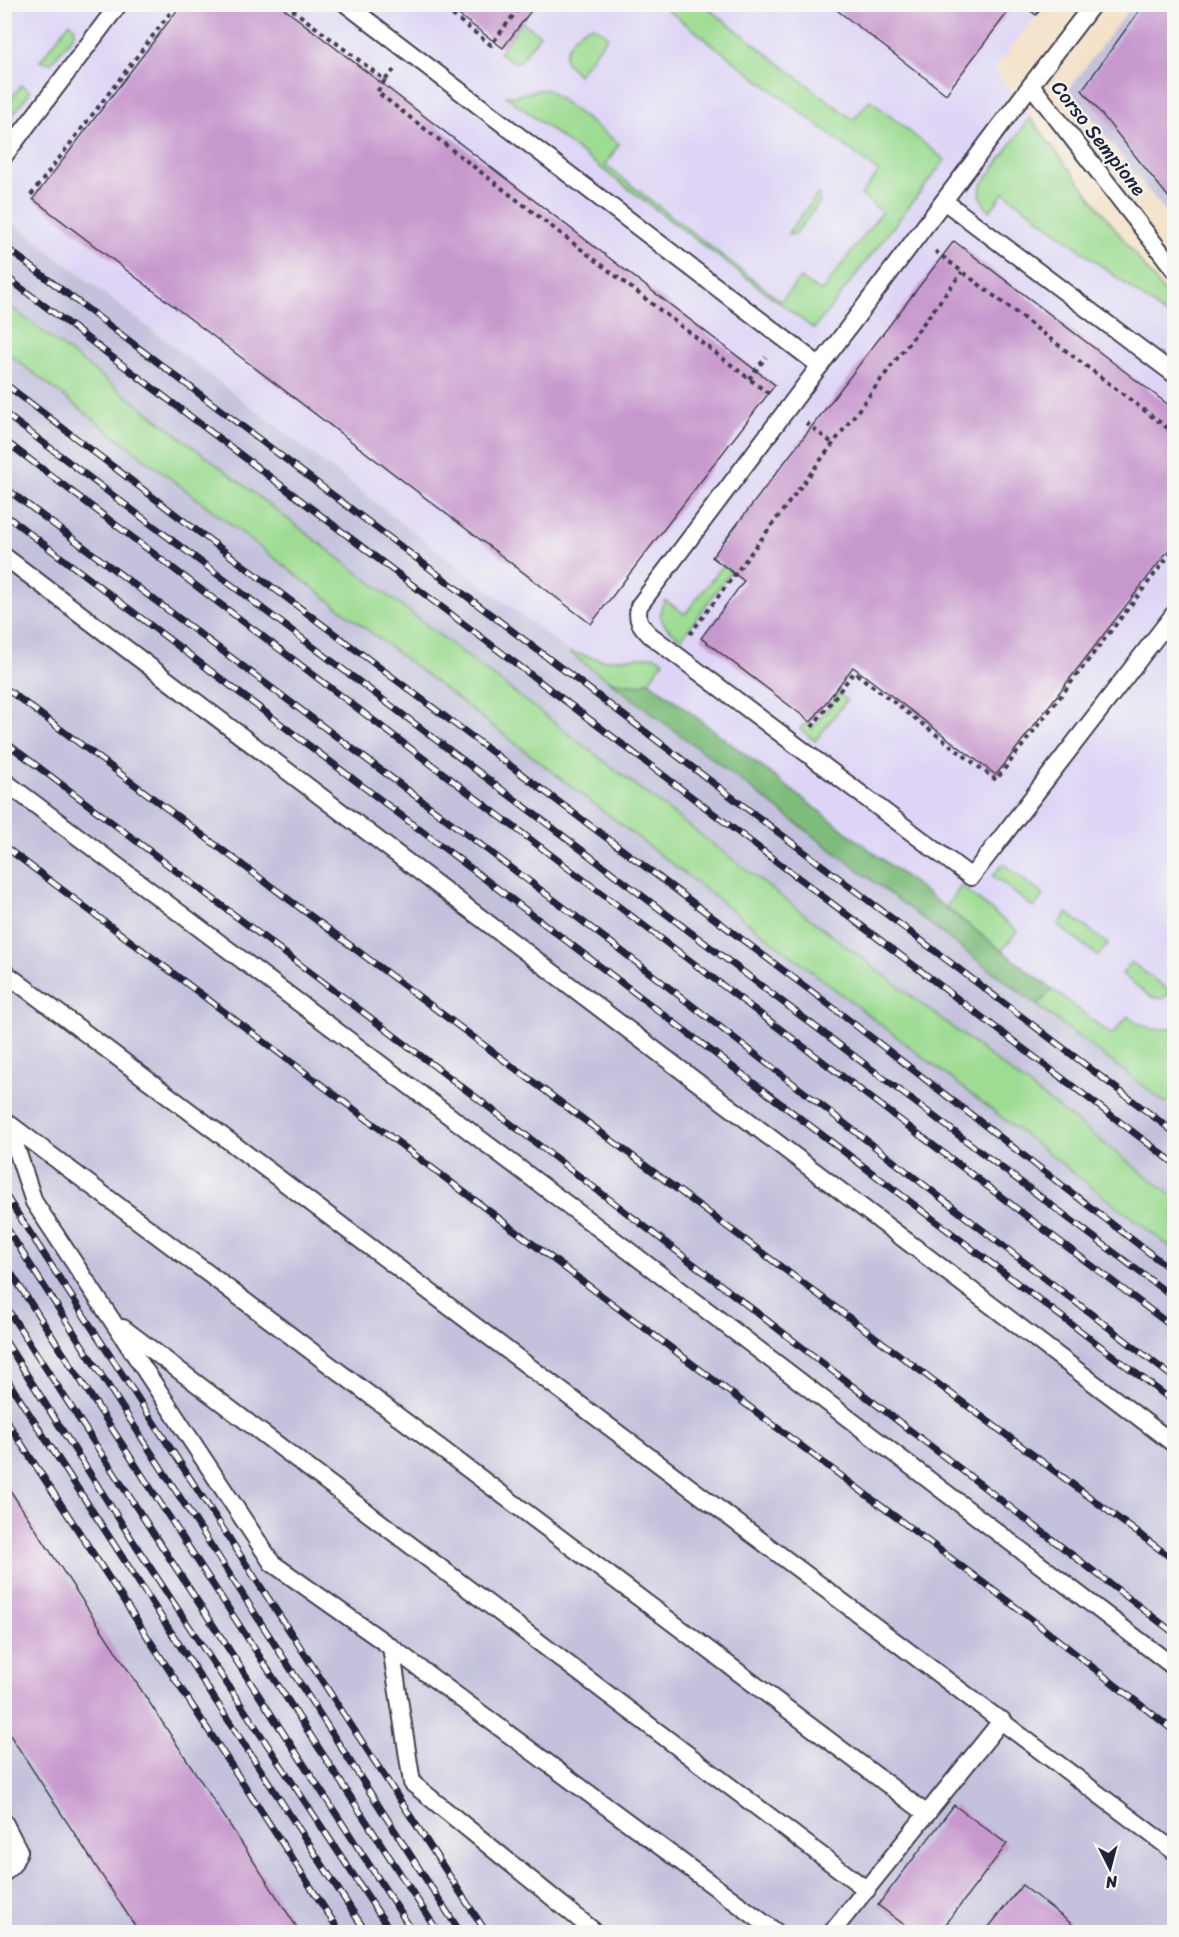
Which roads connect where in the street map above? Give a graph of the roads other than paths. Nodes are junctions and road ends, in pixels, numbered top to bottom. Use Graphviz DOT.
graph roads {
  1 [pos="119,4"];
  2 [pos="346,4"];
  3 [pos="1093,4"];
  4 [pos="1031,85"];
  5 [pos="4,156"];
  6 [pos="944,201"];
  7 [pos="1174,269"];
  8 [pos="820,366"];
  9 [pos="1174,374"];
  10 [pos="4,556"];
  11 [pos="1174,614"];
  12 [pos="4,781"];
  13 [pos="4,972"];
  14 [pos="6,1122"];
  15 [pos="111,1320"];
  16 [pos="1174,1444"];
  17 [pos="390,1647"];
  18 [pos="1174,1667"];
  19 [pos="1002,1720"];
  20 [pos="927,1815"];
  21 [pos="4,1822"];
  22 [pos="1174,1851"];
  23 [pos="4,1873"];
  24 [pos="867,1890"];
  25 [pos="595,1932"];
  26 [pos="776,1932"];
  27 [pos="832,1932"];
  1 -- 5 [label="lane"];
  2 -- 8 [label="lane"];
  3 -- 4 [label="lane, Corso Sempione"];
  4 -- 6 [label="lane"];
  4 -- 7 [label="lane, Corso Sempione"];
  6 -- 8 [label="lane"];
  6 -- 9 [label="lane"];
  8 -- 11 [label="lane"];
  10 -- 16 [label="lane"];
  12 -- 18 [label="lane"];
  13 -- 19 [label="lane"];
  14 -- 15 [label="lane"];
  14 -- 20 [label="lane"];
  15 -- 17 [label="lane"];
  15 -- 24 [label="lane"];
  17 -- 25 [label="lane"];
  17 -- 26 [label="lane"];
  19 -- 20 [label="lane"];
  19 -- 22 [label="lane"];
  20 -- 24 [label="lane"];
  21 -- 23 [label="lane"];
  24 -- 27 [label="lane"];
}
